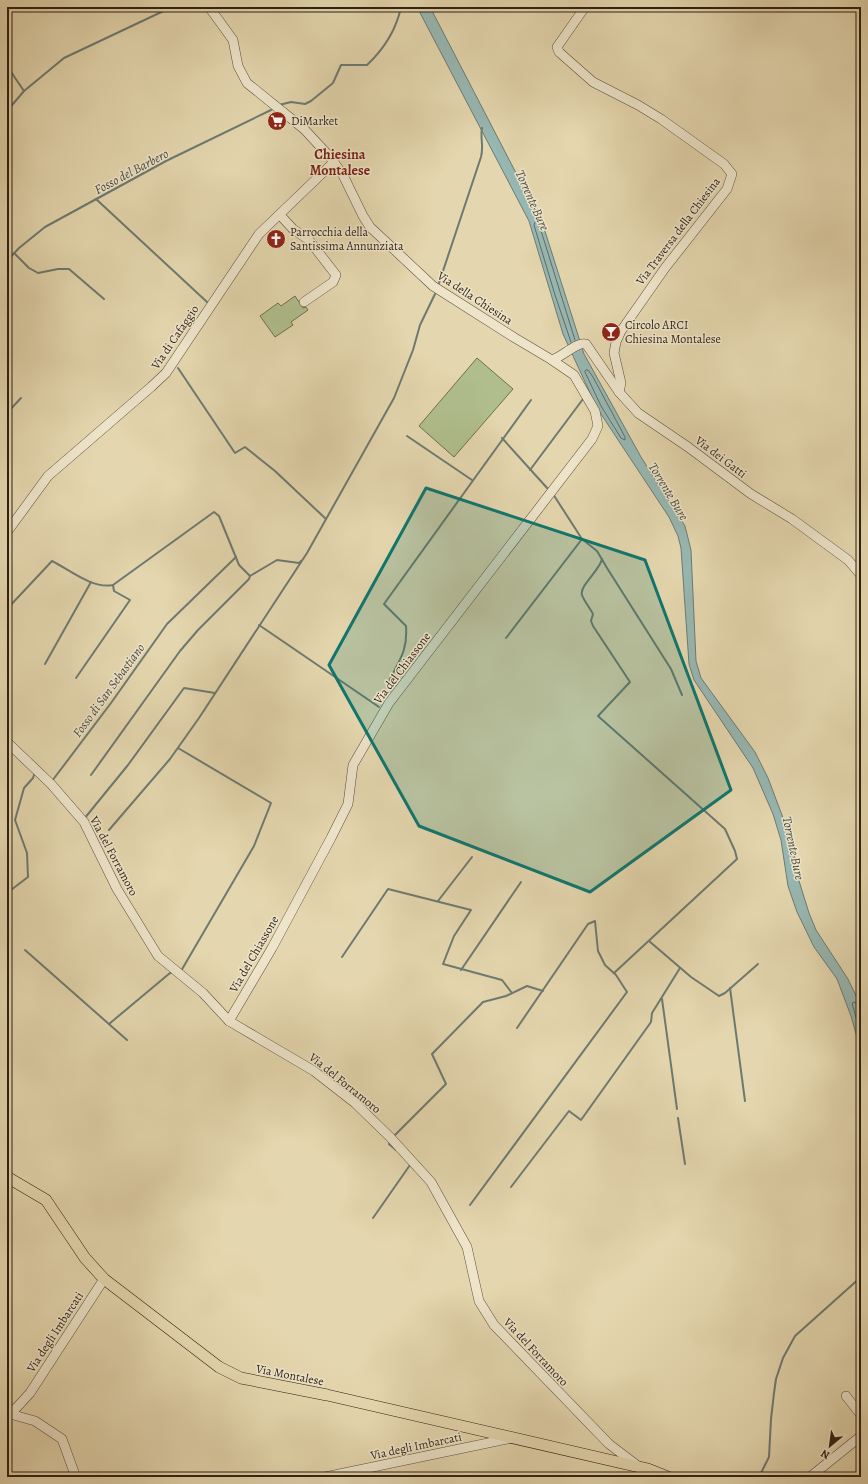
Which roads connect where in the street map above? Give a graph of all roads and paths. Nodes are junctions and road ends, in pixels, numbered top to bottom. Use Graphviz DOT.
graph roads {
  1 [pos="209,7"];
  2 [pos="585,7"];
  3 [pos="334,162"];
  4 [pos="280,215"];
  5 [pos="304,302"];
  6 [pos="552,360"];
  7 [pos="619,392"];
  8 [pos="7,532"];
  9 [pos="861,575"];
  10 [pos="7,742"];
  11 [pos="229,1021"];
  12 [pos="7,1177"];
  13 [pos="104,1279"];
  14 [pos="846,1396"];
  15 [pos="861,1415"];
  16 [pos="9,1416"];
  17 [pos="861,1436"];
  18 [pos="513,1438"];
  19 [pos="640,1467"];
  20 [pos="72,1477"];
  21 [pos="325,1477"];
  22 [pos="668,1477"];
  23 [pos="810,1477"];
  1 -- 3 [label="street, Via della Chiesina"];
  2 -- 7 [label="street, Via Traversa della Chiesina"];
  3 -- 4 [label="street, Via di Cafaggio"];
  3 -- 6 [label="street, Via della Chiesina"];
  4 -- 5 [label="street"];
  4 -- 8 [label="street, Via di Cafaggio"];
  6 -- 7 [label="street, Via dei Gatti"];
  6 -- 11 [label="street, Via del Chiassone"];
  7 -- 9 [label="street, Via dei Gatti"];
  10 -- 11 [label="street, Via del Forramoro"];
  11 -- 19 [label="street, Via del Forramoro"];
  12 -- 13 [label="main road, Via Montalese"];
  13 -- 16 [label="street, Via degli Imbarcati"];
  13 -- 18 [label="main road, Via Montalese"];
  14 -- 15 [label="street"];
  16 -- 20 [label="street, Via degli Imbarcati"];
  17 -- 23 [label="street"];
  18 -- 19 [label="main road, Via Montalese"];
  18 -- 21 [label="street, Via degli Imbarcati"];
  19 -- 22 [label="main road, Via Montalese"];
}
